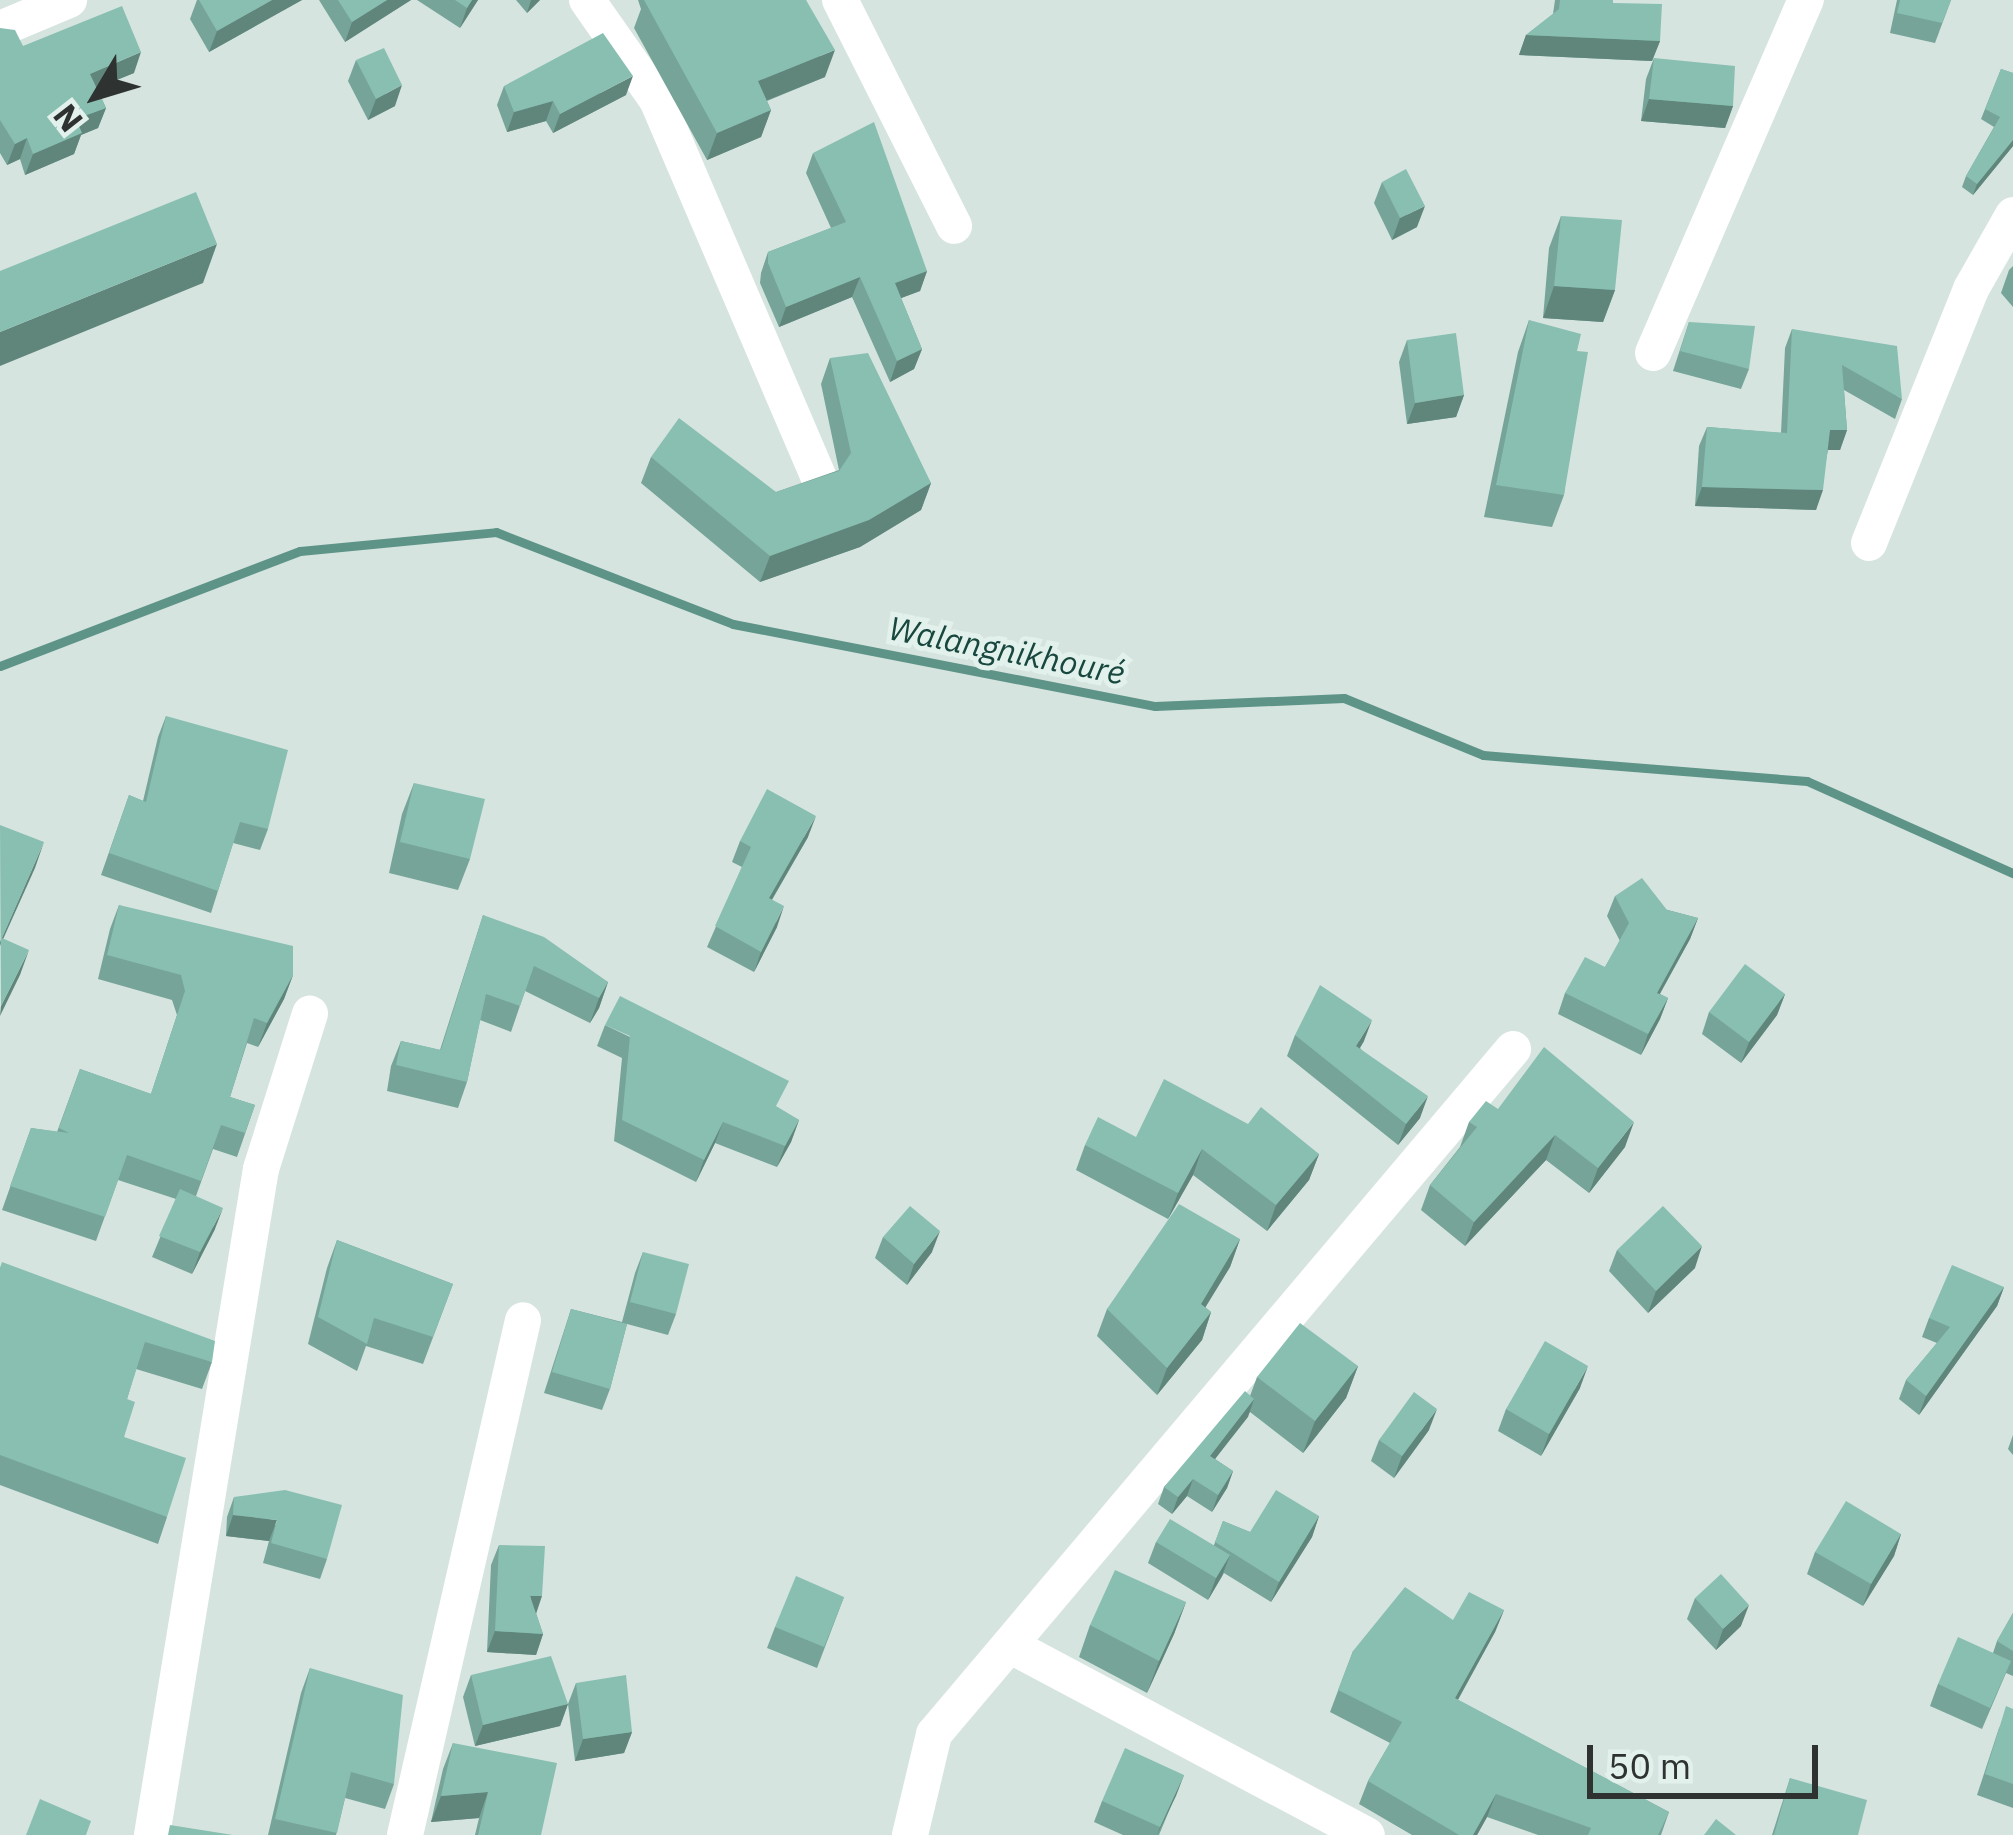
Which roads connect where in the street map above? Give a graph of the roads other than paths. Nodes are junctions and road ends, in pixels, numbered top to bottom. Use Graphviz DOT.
graph roads {
  1 [pos="69,0"];
  2 [pos="587,0"];
  3 [pos="840,0"];
  4 [pos="1806,0"];
  5 [pos="0,28"];
  6 [pos="2013,214"];
  7 [pos="954,226"];
  8 [pos="1652,352"];
  9 [pos="819,478"];
  10 [pos="1869,543"];
  11 [pos="310,1014"];
  12 [pos="1513,1049"];
  13 [pos="524,1321"];
  14 [pos="1011,1646"];
  15 [pos="152,1835"];
  16 [pos="405,1835"];
  17 [pos="910,1835"];
  18 [pos="1367,1835"];
  1 -- 5 [label="street"];
  2 -- 9 [label="street"];
  3 -- 7 [label="street"];
  4 -- 8 [label="street"];
  6 -- 10 [label="street"];
  11 -- 15 [label="street"];
  12 -- 14 [label="street"];
  13 -- 16 [label="street"];
  14 -- 17 [label="street"];
  14 -- 18 [label="street"];
}
